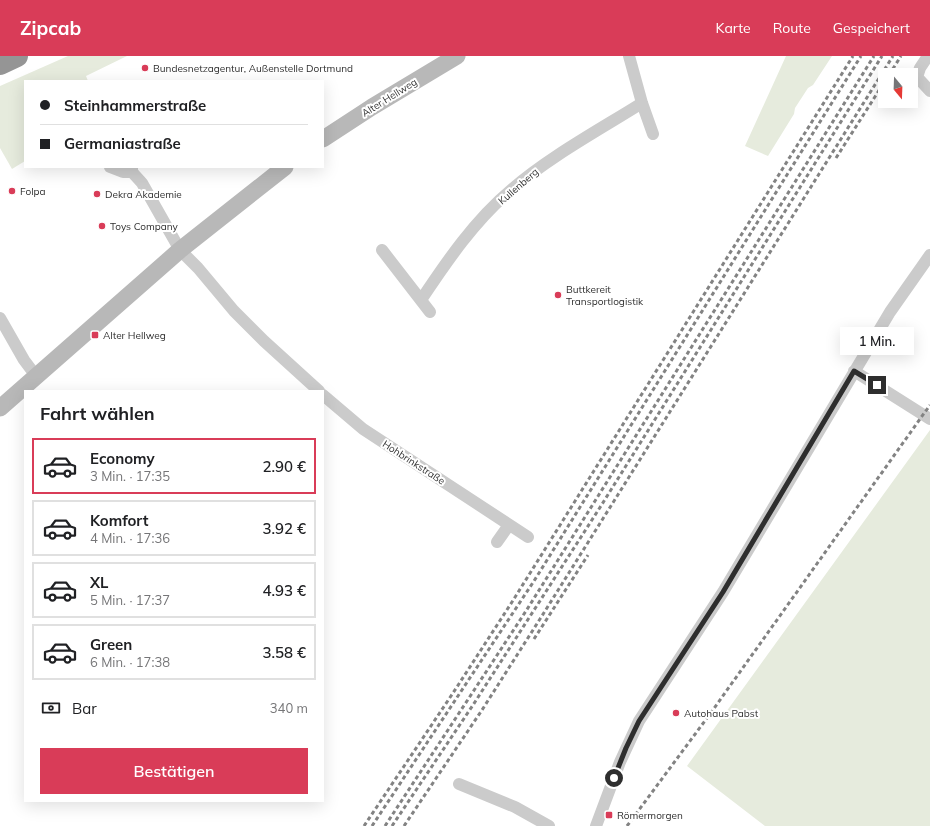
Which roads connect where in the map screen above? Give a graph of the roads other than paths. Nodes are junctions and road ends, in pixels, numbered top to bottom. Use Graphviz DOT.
graph roads {
  1 [pos="17,56"];
  2 [pos="457,56"];
  3 [pos="629,56"];
  4 [pos="928,56"];
  5 [pos="0,64"];
  6 [pos="930,91"];
  7 [pos="642,103"];
  8 [pos="653,134"];
  9 [pos="324,139"];
  10 [pos="113,168"];
  11 [pos="283,168"];
  12 [pos="132,169"];
  13 [pos="180,250"];
  14 [pos="382,250"];
  15 [pos="930,255"];
  16 [pos="421,300"];
  17 [pos="430,312"];
  18 [pos="0,318"];
  19 [pos="854,371"];
  20 [pos="36,376"];
  21 [pos="318,390"];
  22 [pos="324,396"];
  23 [pos="0,408"];
  24 [pos="930,419"];
  25 [pos="509,525"];
  26 [pos="528,537"];
  27 [pos="497,542"];
  28 [pos="459,784"];
  29 [pos="549,826"];
  30 [pos="596,826"];
  1 -- 5 [label="highway"];
  2 -- 9 [label="street, Alter Hellweg"];
  3 -- 7 [label="street"];
  4 -- 6 [label="street"];
  7 -- 8 [label="street"];
  7 -- 16 [label="street, Kullenberg"];
  10 -- 12 [label="street"];
  11 -- 13 [label="street"];
  12 -- 13 [label="street"];
  13 -- 20 [label="street"];
  13 -- 21 [label="street"];
  14 -- 16 [label="street"];
  15 -- 19 [label="street"];
  16 -- 17 [label="street"];
  18 -- 20 [label="street"];
  19 -- 24 [label="street"];
  19 -- 30 [label="street"];
  20 -- 23 [label="street"];
  22 -- 25 [label="street, Hohbrinkstraße"];
  25 -- 26 [label="street, Hohbrinkstraße"];
  25 -- 27 [label="street"];
  28 -- 29 [label="street"];
}
